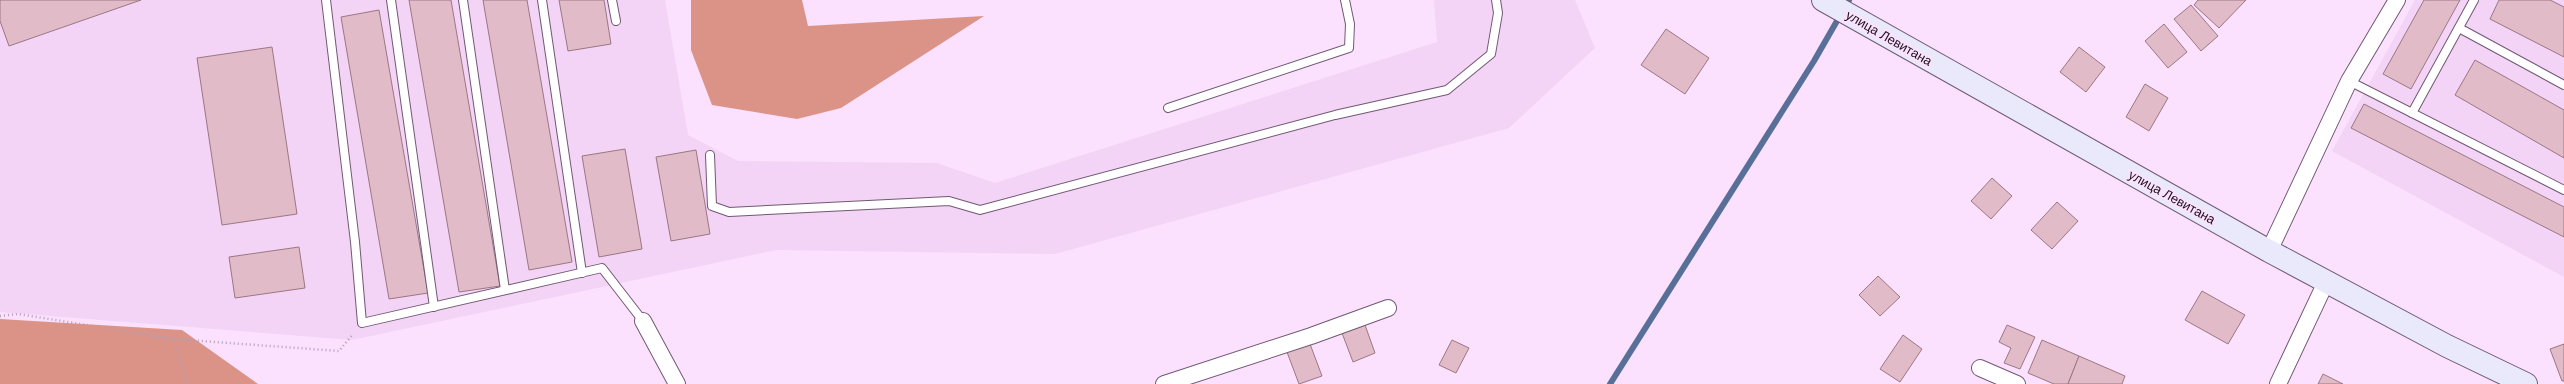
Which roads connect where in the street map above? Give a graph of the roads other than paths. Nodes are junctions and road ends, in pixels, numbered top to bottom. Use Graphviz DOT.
graph roads {
  1 [pos="326,0"];
  2 [pos="391,0"];
  3 [pos="463,0"];
  4 [pos="542,0"];
  5 [pos="612,0"];
  6 [pos="1345,0"];
  7 [pos="1496,0"];
  8 [pos="1823,0"];
  9 [pos="2397,0"];
  10 [pos="2474,0"];
  11 [pos="616,21"];
  12 [pos="2459,28"];
  13 [pos="2349,81"];
  14 [pos="2564,86"];
  15 [pos="1168,108"];
  16 [pos="2412,113"];
  17 [pos="710,155"];
  18 [pos="2564,190"];
  19 [pos="2269,251"];
  20 [pos="582,273"];
  21 [pos="2326,282"];
  22 [pos="505,290"];
  23 [pos="434,307"];
  24 [pos="1388,308"];
  25 [pos="643,321"];
  26 [pos="1980,368"];
  27 [pos="677,384"];
  28 [pos="1164,384"];
  29 [pos="2017,384"];
  30 [pos="2278,384"];
  31 [pos="2526,384"];
  1 -- 23 [label="lane"];
  2 -- 23 [label="lane"];
  3 -- 22 [label="lane"];
  4 -- 20 [label="lane"];
  5 -- 11 [label="lane"];
  6 -- 15 [label="lane"];
  7 -- 17 [label="lane"];
  8 -- 19 [label="main road, улица Левитана"];
  9 -- 13 [label="street"];
  10 -- 12 [label="lane"];
  12 -- 14 [label="lane"];
  12 -- 16 [label="lane"];
  13 -- 16 [label="lane"];
  13 -- 19 [label="street"];
  16 -- 18 [label="lane"];
  19 -- 21 [label="main road, улица Левитана"];
  20 -- 22 [label="lane"];
  20 -- 25 [label="lane"];
  21 -- 30 [label="street"];
  21 -- 31 [label="main road, улица Левитана"];
  22 -- 23 [label="lane"];
  24 -- 28 [label="street"];
  25 -- 27 [label="street"];
  26 -- 29 [label="street"];
}
